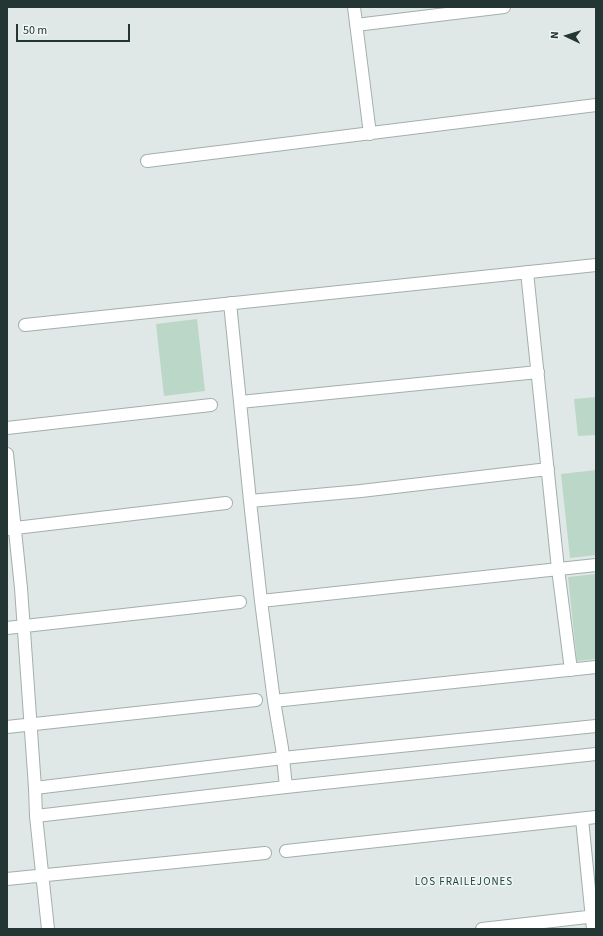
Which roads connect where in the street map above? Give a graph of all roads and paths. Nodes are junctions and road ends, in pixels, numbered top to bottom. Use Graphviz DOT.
graph roads {
  1 [pos="354,7"];
  2 [pos="504,7"];
  3 [pos="356,25"];
  4 [pos="596,105"];
  5 [pos="370,134"];
  6 [pos="147,161"];
  7 [pos="596,265"];
  8 [pos="527,272"];
  9 [pos="230,303"];
  10 [pos="25,325"];
  11 [pos="538,372"];
  12 [pos="240,402"];
  13 [pos="211,405"];
  14 [pos="7,428"];
  15 [pos="7,454"];
  16 [pos="548,469"];
  17 [pos="250,501"];
  18 [pos="226,503"];
  19 [pos="11,528"];
  20 [pos="596,565"];
  21 [pos="558,569"];
  22 [pos="261,601"];
  23 [pos="240,602"];
  24 [pos="23,627"];
  25 [pos="7,628"];
  26 [pos="596,667"];
  27 [pos="571,670"];
  28 [pos="256,700"];
  29 [pos="274,701"];
  30 [pos="31,724"];
  31 [pos="596,726"];
  32 [pos="7,727"];
  33 [pos="596,754"];
  34 [pos="283,758"];
  35 [pos="286,787"];
  36 [pos="35,788"];
  37 [pos="36,816"];
  38 [pos="596,817"];
  39 [pos="582,819"];
  40 [pos="286,851"];
  41 [pos="265,853"];
  42 [pos="43,875"];
  43 [pos="7,879"];
  44 [pos="594,921"];
  45 [pos="48,929"];
  46 [pos="482,929"];
  1 -- 3 [label="street"];
  2 -- 3 [label="street"];
  3 -- 5 [label="street"];
  4 -- 5 [label="street"];
  5 -- 6 [label="street"];
  7 -- 8 [label="street"];
  8 -- 9 [label="street"];
  8 -- 11 [label="street"];
  9 -- 10 [label="street"];
  9 -- 12 [label="street"];
  11 -- 12 [label="street"];
  11 -- 16 [label="street"];
  12 -- 17 [label="street"];
  13 -- 14 [label="street"];
  15 -- 19 [label="street"];
  16 -- 17 [label="street"];
  16 -- 21 [label="street"];
  17 -- 22 [label="street"];
  18 -- 19 [label="street"];
  19 -- 24 [label="street"];
  20 -- 21 [label="street"];
  21 -- 22 [label="street"];
  21 -- 27 [label="street"];
  22 -- 29 [label="street"];
  23 -- 24 [label="street"];
  24 -- 25 [label="street"];
  24 -- 30 [label="street"];
  26 -- 27 [label="street"];
  27 -- 29 [label="street"];
  28 -- 30 [label="street"];
  29 -- 34 [label="street"];
  30 -- 32 [label="street"];
  30 -- 36 [label="street"];
  31 -- 34 [label="street"];
  33 -- 35 [label="street"];
  34 -- 35 [label="street"];
  34 -- 36 [label="street"];
  35 -- 37 [label="street"];
  36 -- 37 [label="street"];
  37 -- 42 [label="street"];
  38 -- 39 [label="street"];
  39 -- 40 [label="street"];
  39 -- 44 [label="street"];
  41 -- 42 [label="street"];
  42 -- 43 [label="street"];
  42 -- 45 [label="street"];
  44 -- 46 [label="street"];
}
